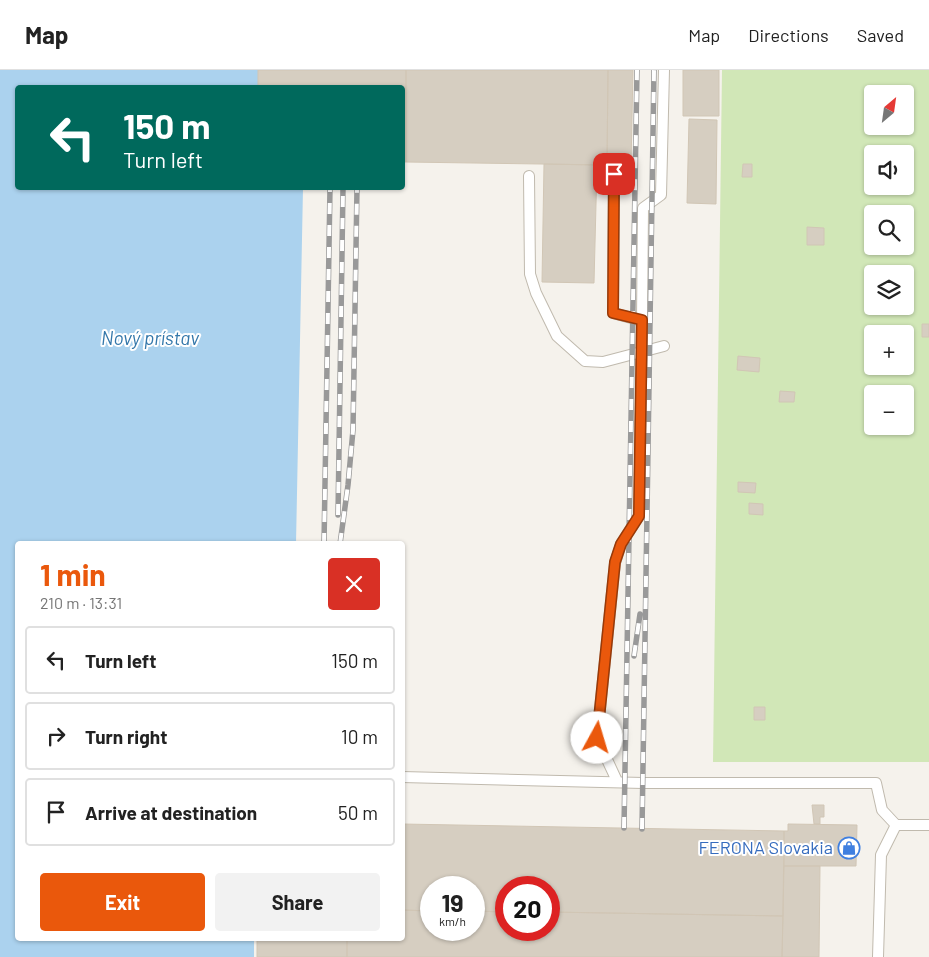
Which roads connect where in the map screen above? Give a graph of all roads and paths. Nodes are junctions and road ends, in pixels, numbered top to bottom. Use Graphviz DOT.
graph roads {
  1 [pos="664,70"];
  2 [pos="614,174"];
  3 [pos="530,176"];
  4 [pos="642,320"];
  5 [pos="664,346"];
  6 [pos="641,353"];
  7 [pos="405,777"];
  8 [pos="616,781"];
  9 [pos="896,825"];
  10 [pos="929,825"];
  11 [pos="878,957"];
  1 -- 4 [label="lane"];
  2 -- 4 [label="lane"];
  3 -- 6 [label="lane"];
  4 -- 6 [label="lane"];
  5 -- 6 [label="lane"];
  6 -- 8 [label="lane"];
  7 -- 8 [label="lane"];
  8 -- 9 [label="lane"];
  9 -- 10 [label="lane"];
  9 -- 11 [label="lane"];
}
